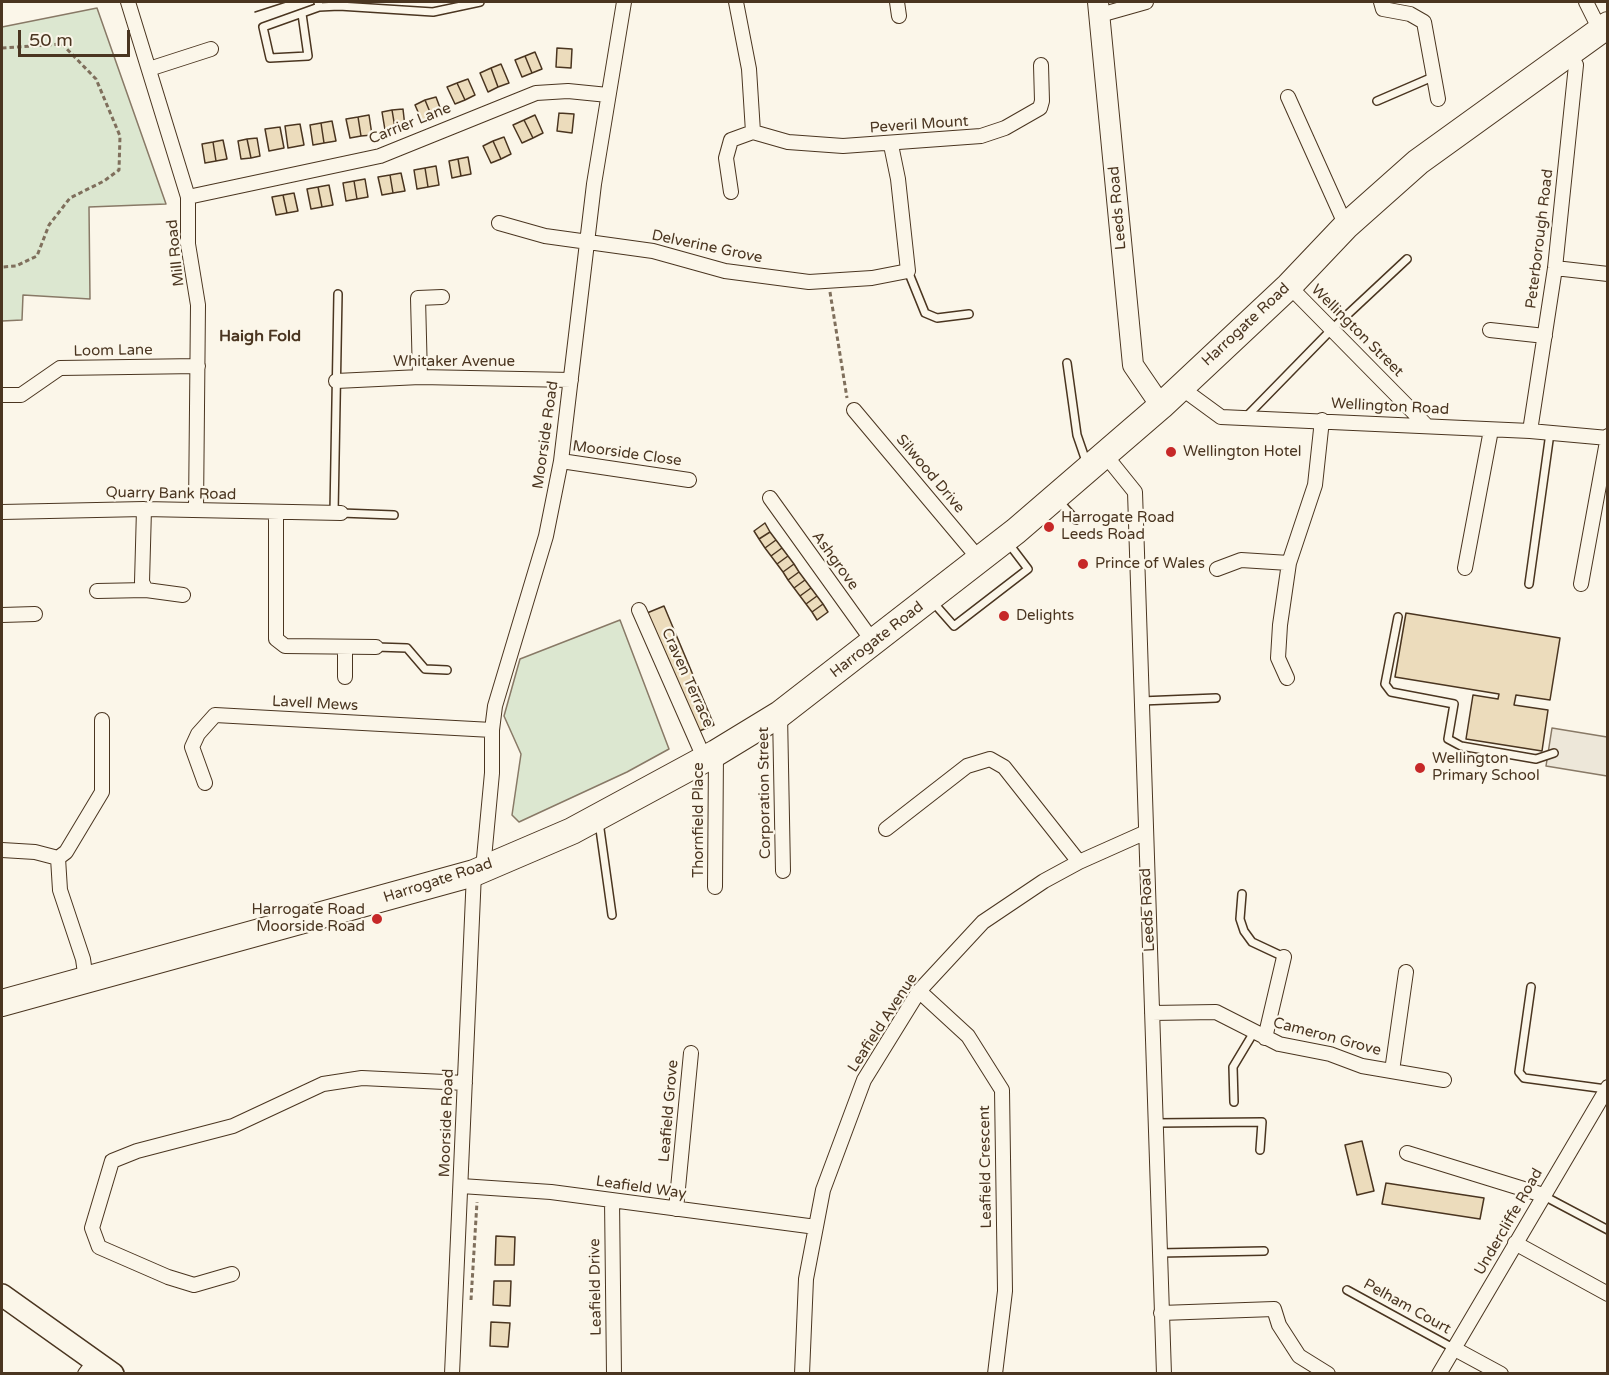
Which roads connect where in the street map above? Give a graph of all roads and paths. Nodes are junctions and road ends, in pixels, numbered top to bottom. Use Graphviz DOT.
graph roads {
  1 [pos="128,2"];
  2 [pos="480,2"];
  3 [pos="624,2"];
  4 [pos="736,2"];
  5 [pos="897,2"];
  6 [pos="1146,2"];
  7 [pos="1381,2"];
  8 [pos="1586,2"];
  9 [pos="319,4"];
  10 [pos="1099,8"];
  11 [pos="302,14"];
  12 [pos="899,16"];
  13 [pos="1604,28"];
  14 [pos="2,48"];
  15 [pos="211,50"];
  16 [pos="1568,53"];
  17 [pos="1041,65"];
  18 [pos="149,69"];
  19 [pos="1435,76"];
  20 [pos="608,95"];
  21 [pos="1288,97"];
  22 [pos="1438,99"];
  23 [pos="1377,101"];
  24 [pos="753,132"];
  25 [pos="891,145"];
  26 [pos="731,192"];
  27 [pos="188,198"];
  28 [pos="499,223"];
  29 [pos="1346,226"];
  30 [pos="588,242"];
  31 [pos="1407,259"];
  32 [pos="2,267"];
  33 [pos="1555,268"];
  34 [pos="908,271"];
  35 [pos="1608,274"];
  36 [pos="828,281"];
  37 [pos="1289,286"];
  38 [pos="338,294"];
  39 [pos="442,297"];
  40 [pos="969,314"];
  41 [pos="1332,329"];
  42 [pos="1490,330"];
  43 [pos="1545,336"];
  44 [pos="1067,363"];
  45 [pos="198,366"];
  46 [pos="420,377"];
  47 [pos="571,380"];
  48 [pos="336,381"];
  49 [pos="1180,387"];
  50 [pos="2,395"];
  51 [pos="1161,406"];
  52 [pos="854,410"];
  53 [pos="1245,418"];
  54 [pos="1322,420"];
  55 [pos="1427,426"];
  56 [pos="1491,430"];
  57 [pos="1530,431"];
  58 [pos="1550,433"];
  59 [pos="1607,437"];
  60 [pos="561,461"];
  61 [pos="1098,463"];
  62 [pos="689,480"];
  63 [pos="770,498"];
  64 [pos="1056,498"];
  65 [pos="144,509"];
  66 [pos="196,510"];
  67 [pos="2,512"];
  68 [pos="276,512"];
  69 [pos="338,513"];
  70 [pos="394,515"];
  71 [pos="1076,520"];
  72 [pos="1005,539"];
  73 [pos="980,560"];
  74 [pos="1288,563"];
  75 [pos="1466,568"];
  76 [pos="1217,569"];
  77 [pos="1529,584"];
  78 [pos="1581,584"];
  79 [pos="146,590"];
  80 [pos="97,591"];
  81 [pos="183,595"];
  82 [pos="930,599"];
  83 [pos="639,610"];
  84 [pos="35,614"];
  85 [pos="2,615"];
  86 [pos="1398,617"];
  87 [pos="874,643"];
  88 [pos="345,647"];
  89 [pos="376,647"];
  90 [pos="447,670"];
  91 [pos="345,677"];
  92 [pos="1287,678"];
  93 [pos="1216,698"];
  94 [pos="1141,701"];
  95 [pos="780,714"];
  96 [pos="102,720"];
  97 [pos="492,730"];
  98 [pos="1554,753"];
  99 [pos="711,757"];
  100 [pos="205,783"];
  101 [pos="598,817"];
  102 [pos="886,830"];
  103 [pos="1144,833"];
  104 [pos="2,850"];
  105 [pos="58,858"];
  106 [pos="1078,862"];
  107 [pos="478,871"];
  108 [pos="783,872"];
  109 [pos="715,887"];
  110 [pos="1242,894"];
  111 [pos="612,915"];
  112 [pos="1284,957"];
  113 [pos="1406,972"];
  114 [pos="86,980"];
  115 [pos="1531,987"];
  116 [pos="919,991"];
  117 [pos="2,1002"];
  118 [pos="1152,1013"];
  119 [pos="1260,1035"];
  120 [pos="691,1053"];
  121 [pos="1392,1071"];
  122 [pos="1444,1080"];
  123 [pos="465,1083"];
  124 [pos="1607,1088"];
  125 [pos="1234,1102"];
  126 [pos="1156,1123"];
  127 [pos="1260,1150"];
  128 [pos="1407,1153"];
  129 [pos="461,1186"];
  130 [pos="478,1193"];
  131 [pos="1543,1195"];
  132 [pos="612,1200"];
  133 [pos="676,1209"];
  134 [pos="816,1227"];
  135 [pos="1608,1230"];
  136 [pos="1515,1243"];
  137 [pos="1264,1251"];
  138 [pos="1160,1253"];
  139 [pos="232,1275"];
  140 [pos="1347,1290"];
  141 [pos="1608,1294"];
  142 [pos="2,1295"];
  143 [pos="471,1306"];
  144 [pos="1161,1313"];
  145 [pos="1454,1348"];
  146 [pos="90,1367"];
  147 [pos="113,1374"];
  148 [pos="452,1374"];
  149 [pos="614,1374"];
  150 [pos="802,1374"];
  151 [pos="995,1374"];
  152 [pos="1164,1374"];
  153 [pos="1328,1374"];
  154 [pos="1439,1374"];
  155 [pos="1501,1374"];
  1 -- 18 [label="street, Mill Road"];
  2 -- 9 [label="lane"];
  3 -- 20 [label="street, Moorside Road"];
  4 -- 24 [label="street"];
  5 -- 12 [label="street"];
  6 -- 10 [label="street"];
  7 -- 19 [label="street"];
  8 -- 13 [label="street"];
  9 -- 11 [label="lane"];
  10 -- 51 [label="street, Leeds Road"];
  11 -- 11 [label="lane"];
  13 -- 16 [label="highway, Harrogate Road"];
  14 -- 32 [label="path"];
  15 -- 18 [label="street"];
  16 -- 29 [label="highway, Harrogate Road"];
  16 -- 33 [label="street, Peterborough Road"];
  17 -- 25 [label="street, Peveril Mount"];
  18 -- 27 [label="street, Mill Road"];
  19 -- 22 [label="street"];
  19 -- 23 [label="lane"];
  20 -- 27 [label="street, Carrier Lane"];
  20 -- 30 [label="street, Moorside Road"];
  21 -- 29 [label="street"];
  24 -- 25 [label="street, Peveril Mount"];
  24 -- 26 [label="street"];
  25 -- 34 [label="street"];
  27 -- 45 [label="street, Mill Road"];
  28 -- 30 [label="street"];
  29 -- 37 [label="highway, Harrogate Road"];
  30 -- 36 [label="street, Delverine Grove"];
  30 -- 47 [label="street, Moorside Road"];
  31 -- 41 [label="lane"];
  33 -- 35 [label="street"];
  33 -- 43 [label="street, Peterborough Road"];
  34 -- 36 [label="street, Delverine Grove"];
  34 -- 40 [label="lane"];
  36 -- 52 [label="path"];
  37 -- 41 [label="street, Wellington Street"];
  37 -- 49 [label="highway, Harrogate Road"];
  38 -- 48 [label="lane"];
  39 -- 46 [label="street"];
  41 -- 53 [label="lane"];
  41 -- 55 [label="street, Wellington Street"];
  42 -- 43 [label="street"];
  43 -- 57 [label="street, Peterborough Road"];
  44 -- 61 [label="lane"];
  45 -- 50 [label="street, Loom Lane"];
  45 -- 66 [label="street, Mill Road"];
  46 -- 47 [label="street, Whitaker Avenue"];
  46 -- 48 [label="street, Whitaker Avenue"];
  47 -- 60 [label="street, Moorside Road"];
  48 -- 69 [label="lane"];
  49 -- 51 [label="highway, Harrogate Road"];
  49 -- 53 [label="street, Wellington Road"];
  51 -- 61 [label="highway, Harrogate Road"];
  52 -- 73 [label="street, Silwood Drive"];
  53 -- 54 [label="street, Wellington Road"];
  54 -- 55 [label="street, Wellington Road"];
  54 -- 74 [label="street"];
  55 -- 56 [label="street, Wellington Road"];
  56 -- 57 [label="street, Wellington Road"];
  56 -- 75 [label="street"];
  57 -- 58 [label="street, Wellington Road"];
  58 -- 59 [label="street, Wellington Road"];
  58 -- 77 [label="lane"];
  59 -- 78 [label="street"];
  60 -- 62 [label="street, Moorside Close"];
  60 -- 97 [label="street, Moorside Road"];
  61 -- 64 [label="highway, Harrogate Road"];
  61 -- 94 [label="street, Leeds Road"];
  63 -- 87 [label="street, Ashgrove"];
  64 -- 71 [label="lane"];
  64 -- 72 [label="highway, Harrogate Road"];
  65 -- 66 [label="street, Quarry Bank Road"];
  65 -- 67 [label="street, Quarry Bank Road"];
  65 -- 79 [label="street"];
  66 -- 68 [label="street, Quarry Bank Road"];
  68 -- 69 [label="street, Quarry Bank Road"];
  68 -- 88 [label="street"];
  69 -- 70 [label="lane"];
  72 -- 73 [label="highway, Harrogate Road"];
  72 -- 82 [label="lane"];
  73 -- 82 [label="highway, Harrogate Road"];
  74 -- 76 [label="street"];
  74 -- 92 [label="street"];
  79 -- 80 [label="street"];
  79 -- 81 [label="street"];
  82 -- 87 [label="highway, Harrogate Road"];
  83 -- 99 [label="street, Craven Terrace"];
  84 -- 85 [label="street"];
  86 -- 98 [label="lane"];
  87 -- 95 [label="highway, Harrogate Road"];
  88 -- 89 [label="street"];
  88 -- 91 [label="street"];
  89 -- 90 [label="lane"];
  93 -- 94 [label="lane"];
  94 -- 103 [label="street, Leeds Road"];
  95 -- 99 [label="highway, Harrogate Road"];
  95 -- 108 [label="street, Corporation Street"];
  96 -- 105 [label="street"];
  97 -- 100 [label="street, Lavell Mews"];
  97 -- 107 [label="street, Moorside Road"];
  99 -- 101 [label="highway, Harrogate Road"];
  99 -- 109 [label="street, Thornfield Place"];
  101 -- 107 [label="highway, Harrogate Road"];
  101 -- 111 [label="lane"];
  102 -- 106 [label="street"];
  103 -- 106 [label="street, Leafield Avenue"];
  103 -- 118 [label="street, Leeds Road"];
  104 -- 105 [label="street"];
  105 -- 114 [label="street"];
  106 -- 116 [label="street, Leafield Avenue"];
  107 -- 114 [label="highway, Harrogate Road"];
  107 -- 123 [label="street, Moorside Road"];
  110 -- 112 [label="lane"];
  112 -- 119 [label="street"];
  113 -- 121 [label="street, Cameron Grove"];
  114 -- 117 [label="highway, Harrogate Road"];
  115 -- 124 [label="lane"];
  116 -- 134 [label="street, Leafield Avenue"];
  116 -- 151 [label="street, Leafield Crescent"];
  118 -- 119 [label="street, Cameron Grove"];
  118 -- 126 [label="street, Leeds Road"];
  119 -- 121 [label="street, Cameron Grove"];
  119 -- 125 [label="lane"];
  120 -- 133 [label="street, Leafield Grove"];
  121 -- 122 [label="street, Cameron Grove"];
  123 -- 129 [label="street, Moorside Road"];
  123 -- 139 [label="street"];
  124 -- 131 [label="street, Undercliffe Road"];
  126 -- 127 [label="lane"];
  126 -- 138 [label="street, Leeds Road"];
  128 -- 131 [label="street"];
  129 -- 132 [label="street, Leafield Way"];
  129 -- 148 [label="street, Moorside Road"];
  130 -- 143 [label="path"];
  131 -- 135 [label="lane"];
  131 -- 136 [label="street, Undercliffe Road"];
  132 -- 133 [label="street, Leafield Way"];
  132 -- 149 [label="street, Leafield Drive"];
  133 -- 134 [label="street, Leafield Way"];
  134 -- 150 [label="street, Leafield Avenue"];
  136 -- 141 [label="street"];
  136 -- 145 [label="street, Undercliffe Road"];
  137 -- 138 [label="lane"];
  138 -- 144 [label="street, Leeds Road"];
  140 -- 145 [label="lane, Pelham Court"];
  142 -- 146 [label="main road"];
  144 -- 152 [label="street, Leeds Road"];
  144 -- 153 [label="street"];
  145 -- 154 [label="street, Undercliffe Road"];
  145 -- 155 [label="street"];
  146 -- 147 [label="main road"];
}
